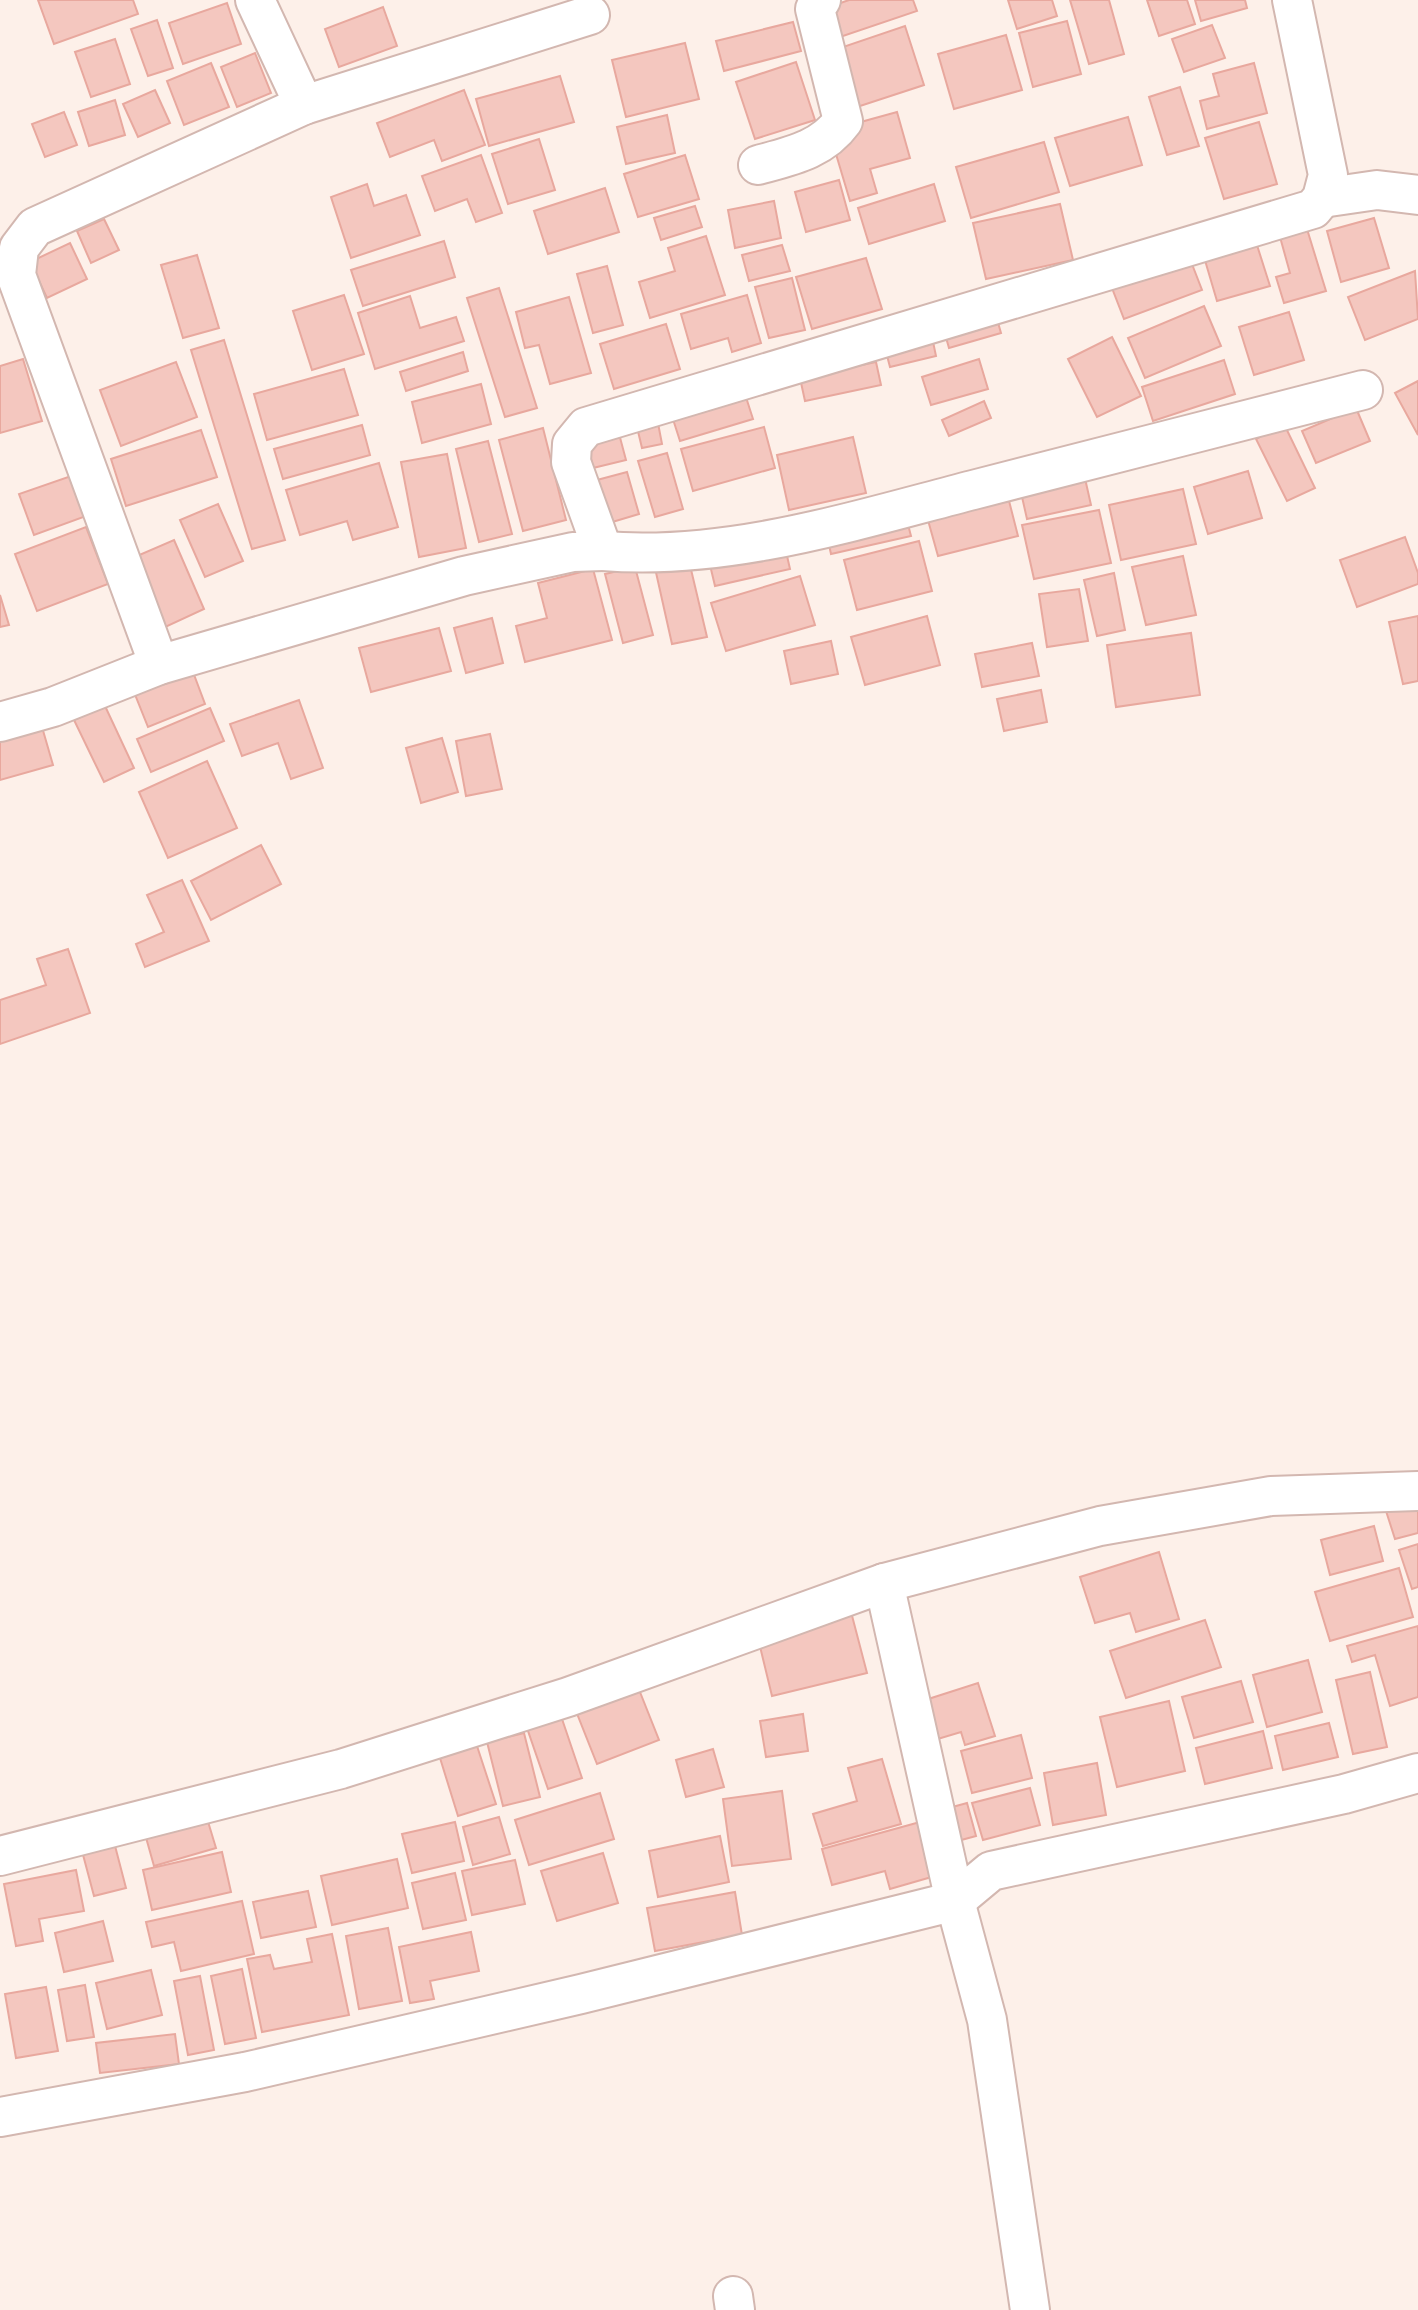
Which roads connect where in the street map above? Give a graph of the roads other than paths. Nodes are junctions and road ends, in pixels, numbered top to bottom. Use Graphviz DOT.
graph roads {
  1 [pos="255,0"];
  2 [pos="821,0"];
  3 [pos="1292,0"];
  4 [pos="590,16"];
  5 [pos="304,105"];
  6 [pos="758,165"];
  7 [pos="1418,195"];
  8 [pos="1322,198"];
  9 [pos="1363,390"];
  10 [pos="603,551"];
  11 [pos="159,665"];
  12 [pos="0,722"];
  13 [pos="1418,1491"];
  14 [pos="884,1583"];
  15 [pos="1418,1773"];
  16 [pos="0,1856"];
  17 [pos="955,1901"];
  18 [pos="0,2117"];
  19 [pos="1030,2310"];
  1 -- 5 [label="street"];
  2 -- 6 [label="street"];
  3 -- 8 [label="street"];
  4 -- 5 [label="street"];
  5 -- 11 [label="street"];
  7 -- 8 [label="street"];
  8 -- 10 [label="street"];
  9 -- 10 [label="street"];
  10 -- 11 [label="street"];
  11 -- 12 [label="street"];
  13 -- 14 [label="street"];
  14 -- 16 [label="street"];
  14 -- 17 [label="street"];
  15 -- 17 [label="street"];
  17 -- 18 [label="street"];
  17 -- 19 [label="street"];
}
